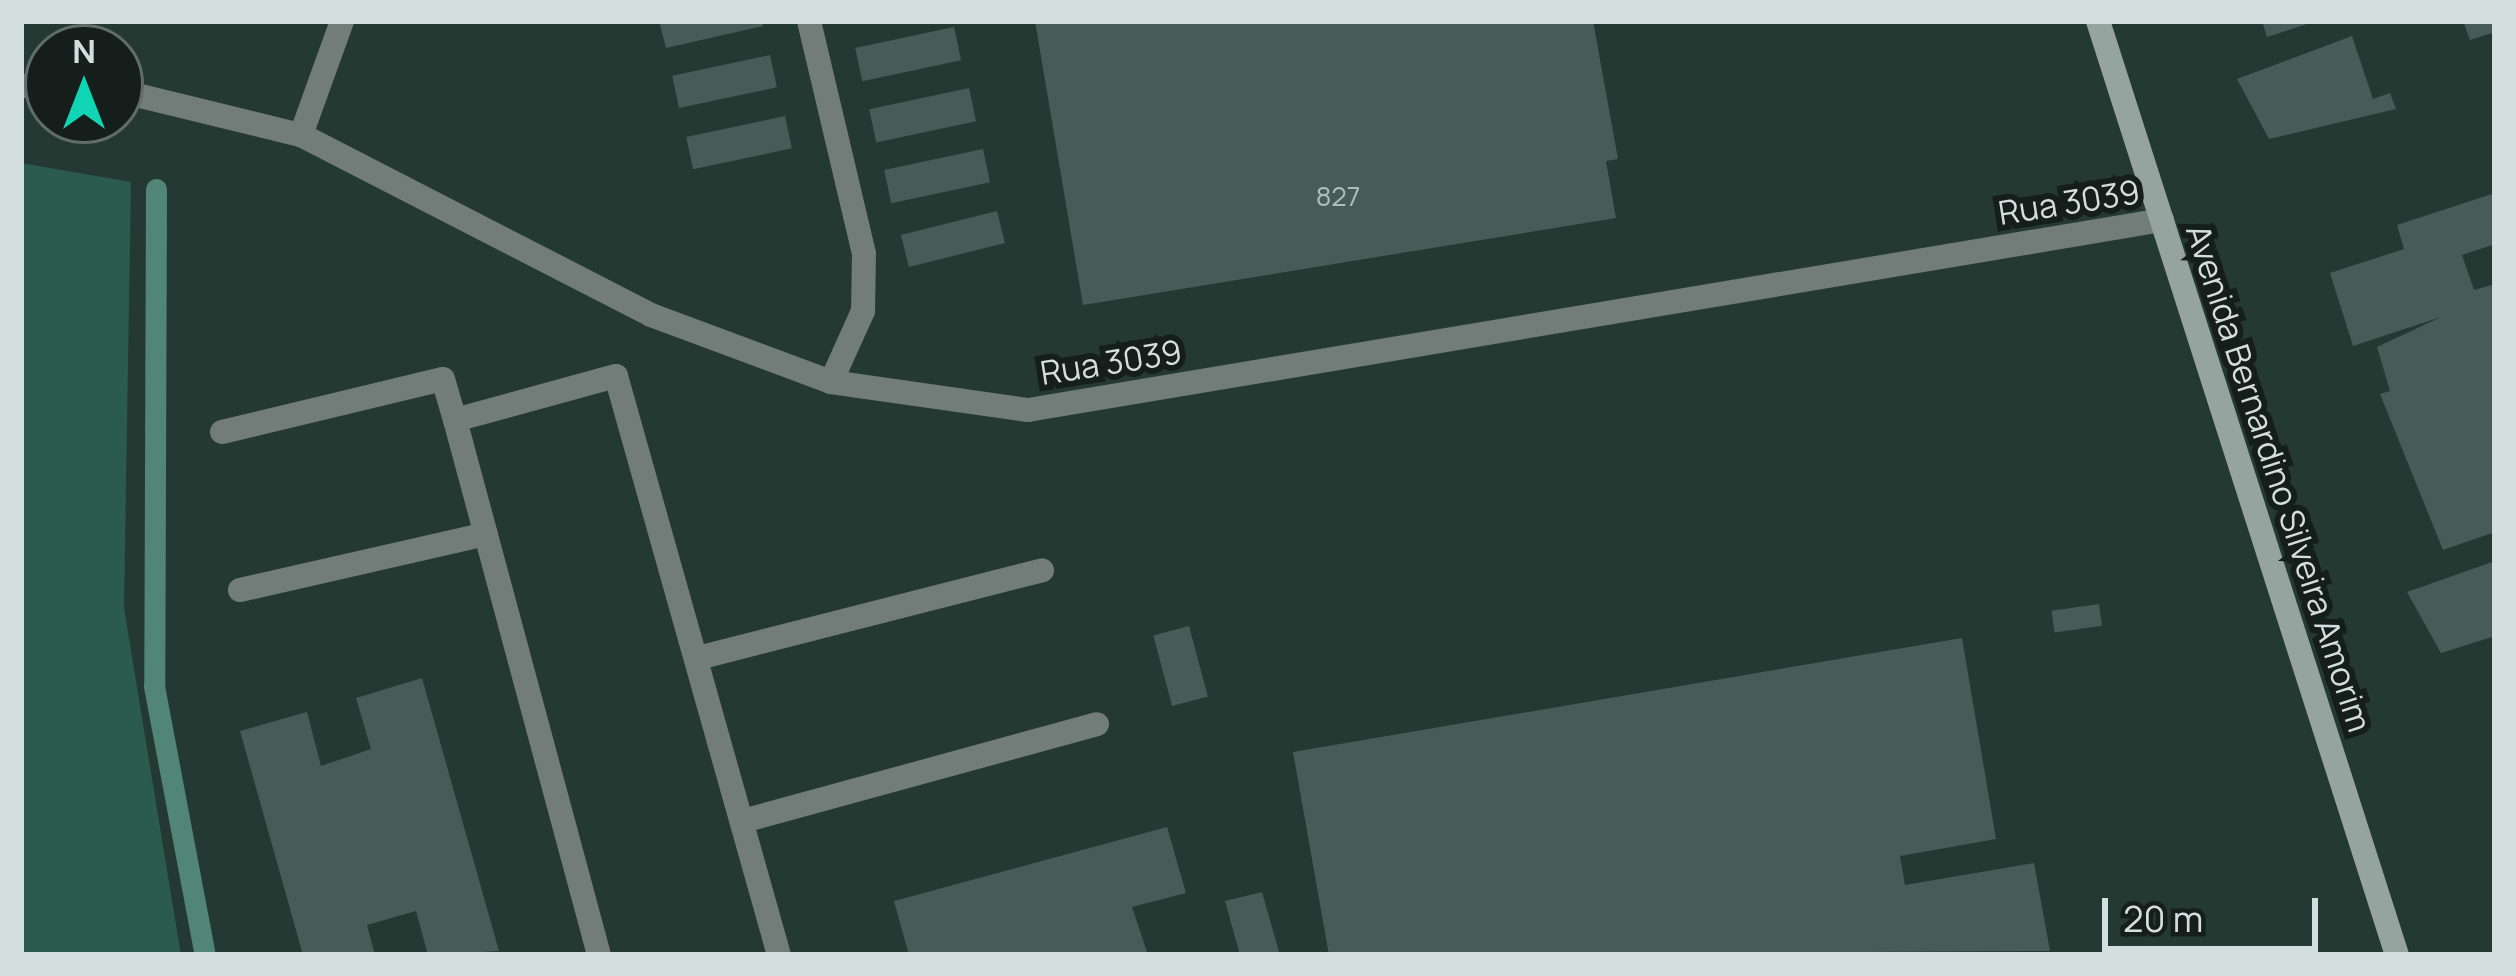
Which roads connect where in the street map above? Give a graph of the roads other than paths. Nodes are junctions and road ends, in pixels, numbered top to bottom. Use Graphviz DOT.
graph roads {
  1 [pos="342,21"];
  2 [pos="809,21"];
  3 [pos="2098,21"];
  4 [pos="144,97"];
  5 [pos="302,135"];
  6 [pos="2162,220"];
  7 [pos="831,382"];
  8 [pos="455,421"];
  9 [pos="222,433"];
  10 [pos="486,534"];
  11 [pos="1042,570"];
  12 [pos="240,590"];
  13 [pos="698,658"];
  14 [pos="1097,724"];
  15 [pos="743,821"];
  16 [pos="599,955"];
  17 [pos="779,955"];
  18 [pos="2397,955"];
  1 -- 5 [label="street"];
  2 -- 7 [label="street"];
  3 -- 6 [label="main road, Avenida Bernardino Silveira Amorim"];
  4 -- 5 [label="street, Rua 3039"];
  5 -- 7 [label="street, Rua 3039"];
  6 -- 7 [label="street, Rua 3039"];
  6 -- 18 [label="main road, Avenida Bernardino Silveira Amorim"];
  8 -- 9 [label="street"];
  8 -- 10 [label="street"];
  8 -- 13 [label="street"];
  10 -- 12 [label="street"];
  10 -- 16 [label="street"];
  11 -- 13 [label="street"];
  13 -- 15 [label="street"];
  14 -- 15 [label="street"];
  15 -- 17 [label="street"];
}
